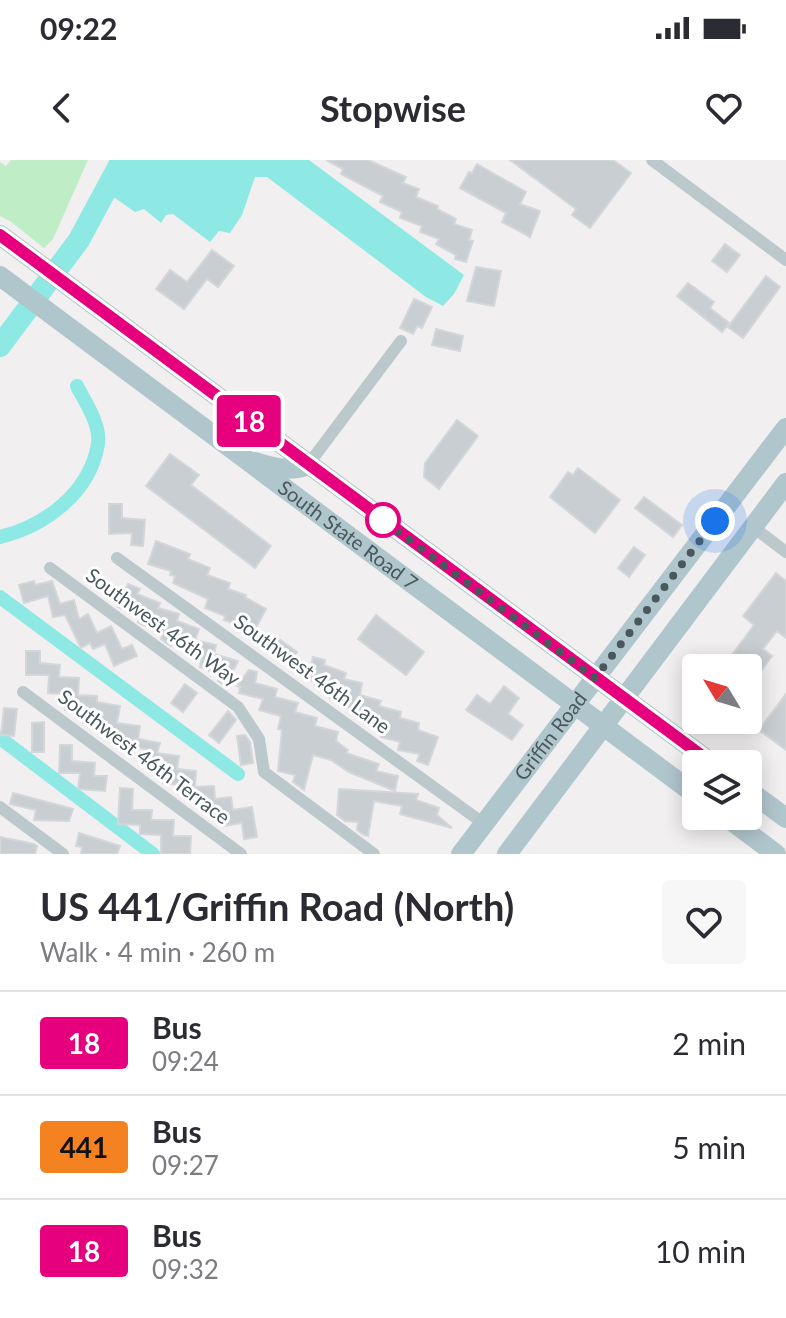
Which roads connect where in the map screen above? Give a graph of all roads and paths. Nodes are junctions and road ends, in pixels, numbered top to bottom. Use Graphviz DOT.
graph roads {
  1 [pos="652,160"];
  2 [pos="0,235"];
  3 [pos="786,260"];
  4 [pos="5,280"];
  5 [pos="401,341"];
  6 [pos="786,428"];
  7 [pos="244,459"];
  8 [pos="308,465"];
  9 [pos="786,483"];
  10 [pos="753,527"];
  11 [pos="786,552"];
  12 [pos="117,558"];
  13 [pos="50,568"];
  14 [pos="595,678"];
  15 [pos="23,692"];
  16 [pos="623,698"];
  17 [pos="574,705"];
  18 [pos="602,725"];
  19 [pos="694,750"];
  20 [pos="682,785"];
  21 [pos="762,800"];
  22 [pos="0,807"];
  23 [pos="786,818"];
  24 [pos="483,823"];
  25 [pos="744,830"];
  26 [pos="63,854"];
  27 [pos="241,854"];
  28 [pos="374,854"];
  29 [pos="461,854"];
  30 [pos="507,854"];
  31 [pos="776,854"];
  1 -- 3 [label="street"];
  2 -- 8 [label="main road, South State Road 7"];
  4 -- 7 [label="main road, South State Road 7"];
  5 -- 8 [label="street"];
  6 -- 14 [label="main road, Griffin Road"];
  7 -- 8 [label="main road"];
  7 -- 17 [label="main road, South State Road 7"];
  8 -- 14 [label="main road, South State Road 7"];
  9 -- 10 [label="main road, Griffin Road"];
  10 -- 11 [label="street"];
  10 -- 16 [label="main road, Griffin Road"];
  12 -- 24 [label="street, Southwest 46th Lane"];
  13 -- 28 [label="street, Southwest 46th Way"];
  14 -- 16 [label="main road, South State Road 7"];
  14 -- 17 [label="main road, Griffin Road"];
  15 -- 27 [label="street, Southwest 46th Terrace"];
  16 -- 18 [label="main road, Griffin Road"];
  16 -- 19 [label="main road, South State Road 7"];
  17 -- 18 [label="main road, South State Road 7"];
  17 -- 24 [label="main road, Griffin Road"];
  18 -- 20 [label="main road, South State Road 7"];
  18 -- 30 [label="main road, Griffin Road"];
  21 -- 23 [label="main road"];
  22 -- 26 [label="street"];
  24 -- 29 [label="main road, Griffin Road"];
  25 -- 31 [label="main road"];
}
